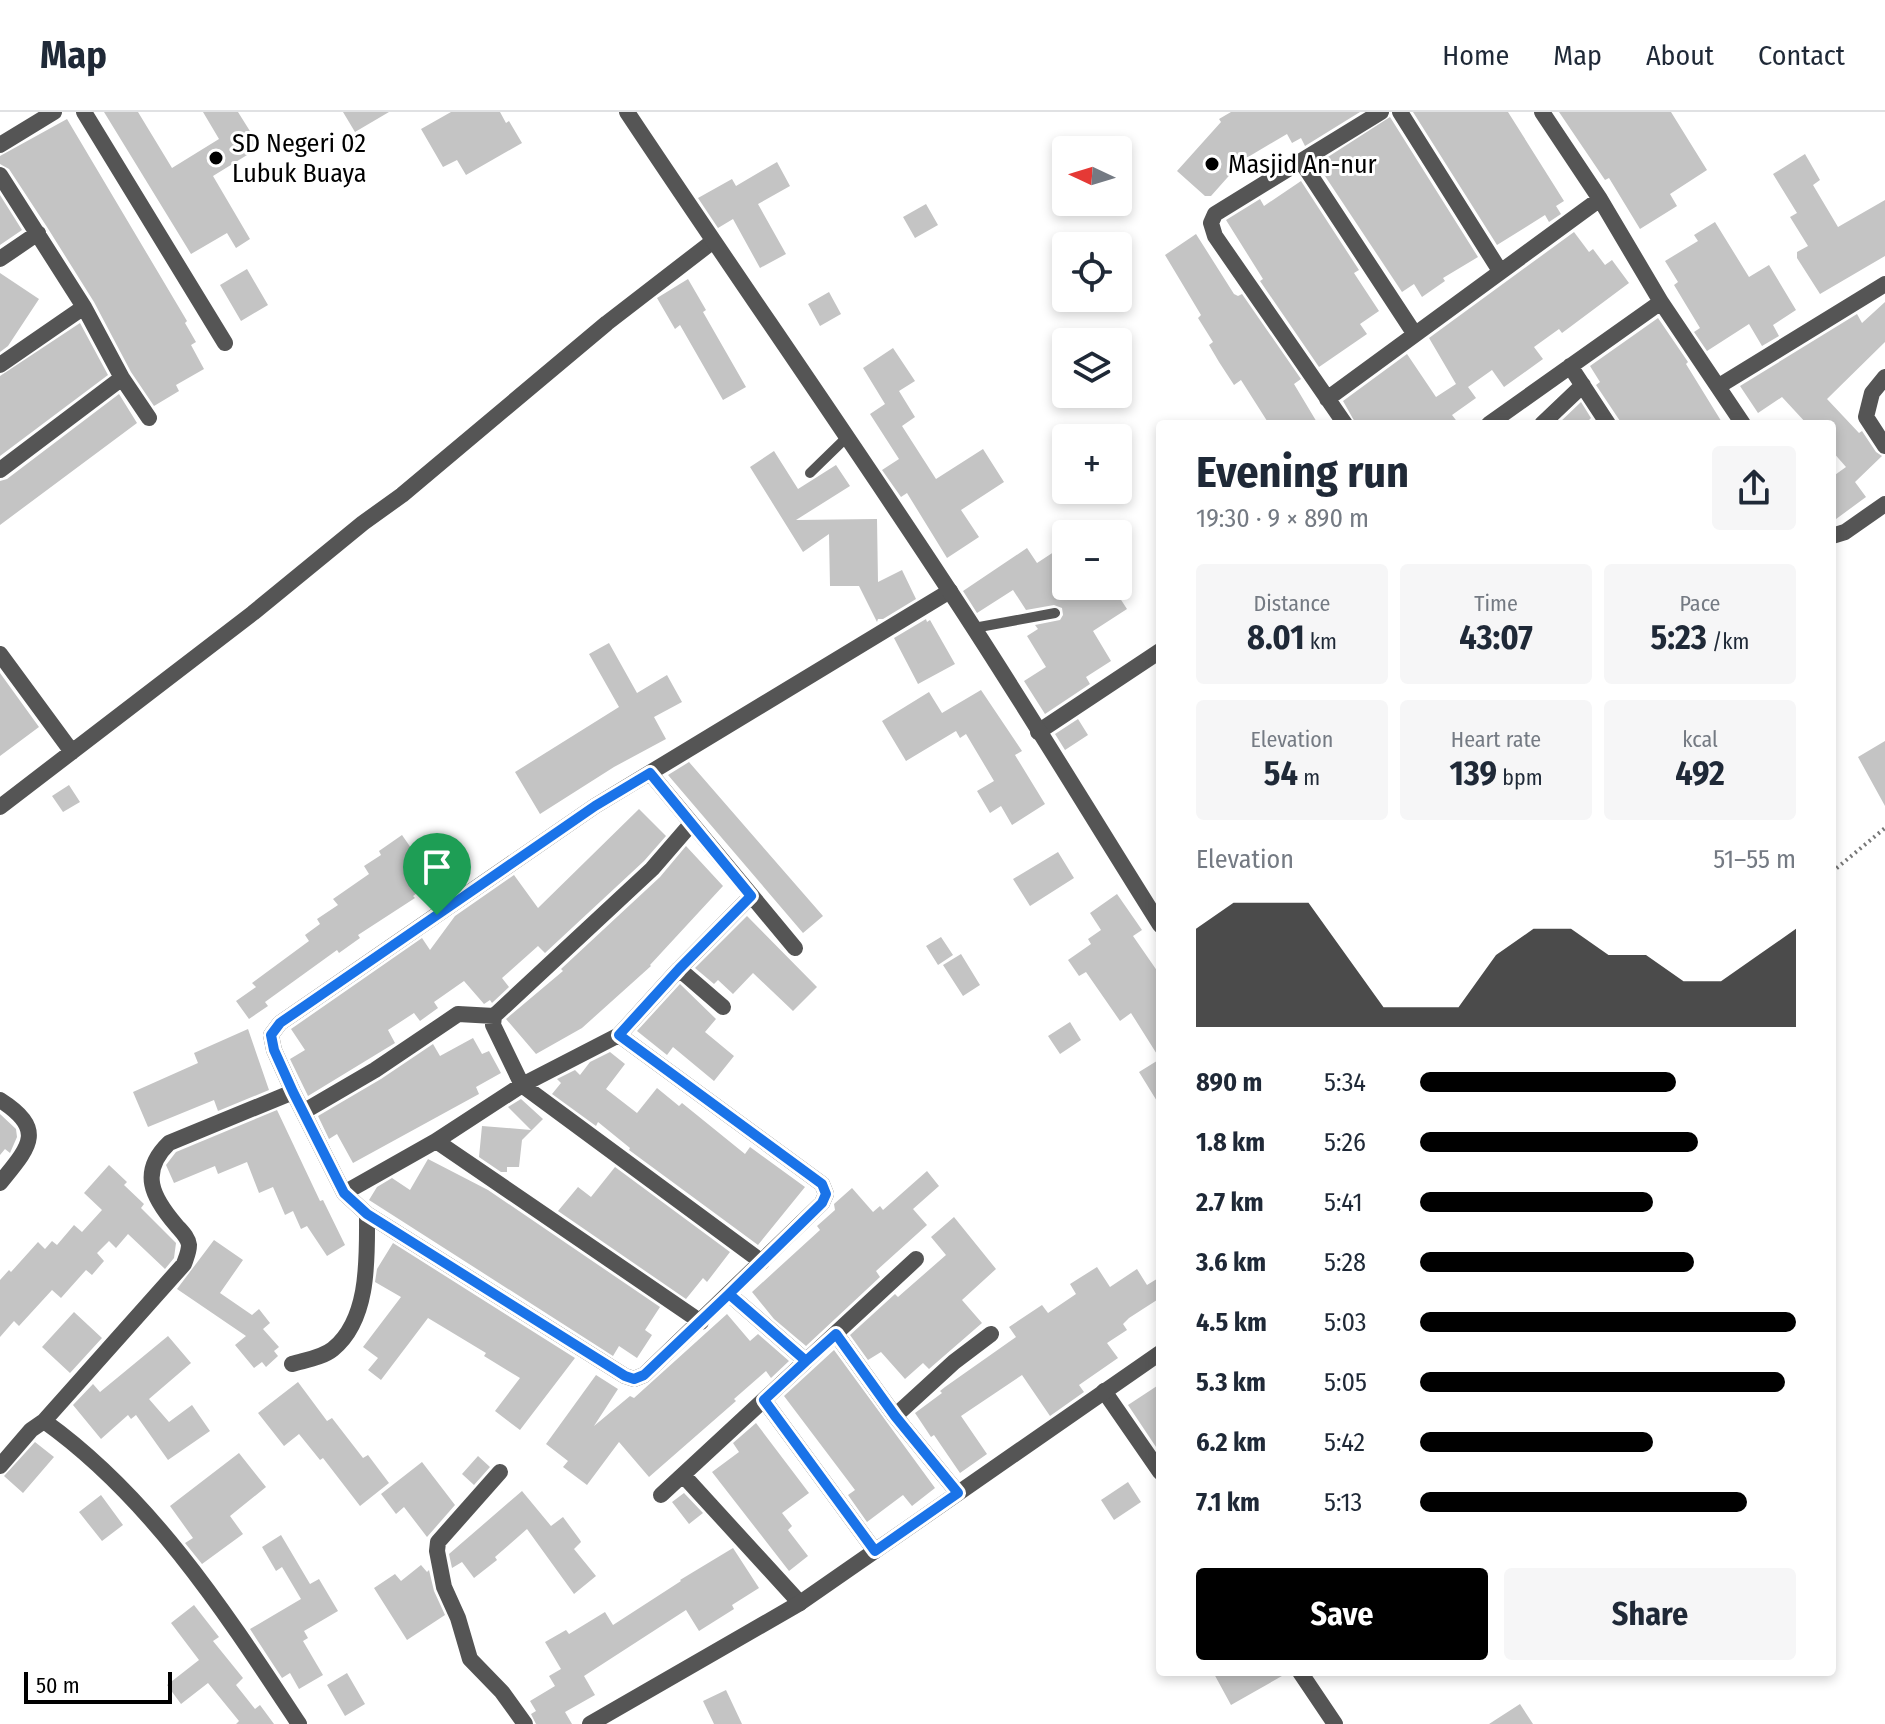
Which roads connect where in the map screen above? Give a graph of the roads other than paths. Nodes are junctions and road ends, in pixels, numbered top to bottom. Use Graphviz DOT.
graph roads {
  1 [pos="54,112"];
  2 [pos="84,112"];
  3 [pos="627,112"];
  4 [pos="1381,112"];
  5 [pos="1400,112"];
  6 [pos="1544,113"];
  7 [pos="0,145"];
  8 [pos="1301,161"];
  9 [pos="0,175"];
  10 [pos="1600,199"];
  11 [pos="38,233"];
  12 [pos="712,242"];
  13 [pos="0,259"];
  14 [pos="1500,271"];
  15 [pos="1885,284"];
  16 [pos="1661,302"];
  17 [pos="84,307"];
  18 [pos="1414,333"];
  19 [pos="225,343"];
  20 [pos="0,365"];
  21 [pos="1570,366"];
  22 [pos="1885,377"];
  23 [pos="122,378"];
  24 [pos="1583,385"];
  25 [pos="1719,386"];
  26 [pos="1327,399"];
  27 [pos="149,418"];
  28 [pos="1342,420"];
  29 [pos="1495,420"];
  30 [pos="1546,420"];
  31 [pos="1605,420"];
  32 [pos="1740,420"];
  33 [pos="847,437"];
  34 [pos="1885,446"];
  35 [pos="0,470"];
  36 [pos="810,473"];
  37 [pos="1885,504"];
  38 [pos="1836,535"];
  39 [pos="950,591"];
  40 [pos="1055,613"];
  41 [pos="974,628"];
  42 [pos="0,654"];
  43 [pos="1156,654"];
  44 [pos="1038,732"];
  45 [pos="72,752"];
  46 [pos="650,773"];
  47 [pos="0,807"];
  48 [pos="691,824"];
  49 [pos="751,896"];
  50 [pos="1156,919"];
  51 [pos="795,948"];
  52 [pos="679,969"];
  53 [pos="723,1007"];
  54 [pos="494,1016"];
  55 [pos="619,1035"];
  56 [pos="522,1085"];
  57 [pos="293,1092"];
  58 [pos="0,1100"];
  59 [pos="303,1112"];
  60 [pos="436,1141"];
  61 [pos="0,1183"];
  62 [pos="344,1193"];
  63 [pos="367,1214"];
  64 [pos="916,1259"];
  65 [pos="762,1262"];
  66 [pos="729,1294"];
  67 [pos="701,1322"];
  68 [pos="836,1334"];
  69 [pos="991,1334"];
  70 [pos="1156,1356"];
  71 [pos="806,1361"];
  72 [pos="292,1364"];
  73 [pos="1104,1391"];
  74 [pos="764,1400"];
  75 [pos="895,1416"];
  76 [pos="44,1421"];
  77 [pos="0,1466"];
  78 [pos="1156,1466"];
  79 [pos="500,1472"];
  80 [pos="683,1475"];
  81 [pos="958,1493"];
  82 [pos="661,1495"];
  83 [pos="875,1551"];
  84 [pos="800,1603"];
  85 [pos="1303,1676"];
  86 [pos="299,1724"];
  87 [pos="525,1724"];
  88 [pos="590,1724"];
  89 [pos="1335,1724"];
  1 -- 7 [label="street"];
  2 -- 19 [label="street"];
  3 -- 12 [label="street"];
  4 -- 8 [label="street"];
  5 -- 14 [label="street"];
  6 -- 10 [label="street"];
  8 -- 18 [label="street"];
  8 -- 26 [label="street"];
  9 -- 11 [label="street"];
  10 -- 14 [label="street"];
  10 -- 16 [label="street"];
  11 -- 13 [label="street"];
  11 -- 17 [label="street"];
  12 -- 33 [label="street"];
  12 -- 45 [label="street"];
  14 -- 18 [label="street"];
  15 -- 25 [label="street"];
  16 -- 21 [label="street"];
  16 -- 25 [label="street"];
  17 -- 20 [label="street"];
  17 -- 23 [label="street"];
  18 -- 26 [label="street"];
  21 -- 24 [label="street"];
  21 -- 29 [label="street"];
  22 -- 34 [label="street"];
  23 -- 27 [label="street"];
  23 -- 35 [label="street"];
  24 -- 30 [label="street"];
  24 -- 31 [label="street"];
  25 -- 32 [label="street"];
  26 -- 28 [label="street"];
  33 -- 36 [label="lane"];
  33 -- 39 [label="street"];
  37 -- 38 [label="street"];
  39 -- 41 [label="street"];
  39 -- 46 [label="street"];
  40 -- 41 [label="lane"];
  41 -- 44 [label="street"];
  42 -- 45 [label="street"];
  43 -- 44 [label="street"];
  44 -- 50 [label="street"];
  45 -- 47 [label="street"];
  46 -- 48 [label="street"];
  46 -- 57 [label="street"];
  48 -- 49 [label="street"];
  48 -- 54 [label="street"];
  49 -- 51 [label="street"];
  49 -- 52 [label="street"];
  52 -- 53 [label="street"];
  52 -- 55 [label="street"];
  54 -- 56 [label="street"];
  54 -- 59 [label="street"];
  55 -- 56 [label="street"];
  55 -- 65 [label="street"];
  56 -- 60 [label="street"];
  56 -- 65 [label="street"];
  57 -- 59 [label="street"];
  57 -- 76 [label="street"];
  58 -- 61 [label="street"];
  59 -- 62 [label="street"];
  60 -- 62 [label="street"];
  60 -- 67 [label="street"];
  62 -- 63 [label="street"];
  63 -- 67 [label="street"];
  63 -- 72 [label="street"];
  64 -- 68 [label="street"];
  65 -- 66 [label="street"];
  66 -- 67 [label="street"];
  66 -- 71 [label="street"];
  68 -- 71 [label="street"];
  68 -- 75 [label="street"];
  69 -- 75 [label="street"];
  70 -- 73 [label="street"];
  71 -- 74 [label="street"];
  73 -- 78 [label="street"];
  73 -- 81 [label="street"];
  74 -- 80 [label="street"];
  74 -- 83 [label="street"];
  75 -- 81 [label="street"];
  76 -- 77 [label="street"];
  76 -- 86 [label="street"];
  79 -- 87 [label="street"];
  80 -- 82 [label="street"];
  80 -- 84 [label="street"];
  81 -- 83 [label="street"];
  83 -- 84 [label="street"];
  84 -- 88 [label="street"];
  85 -- 89 [label="street"];
}
